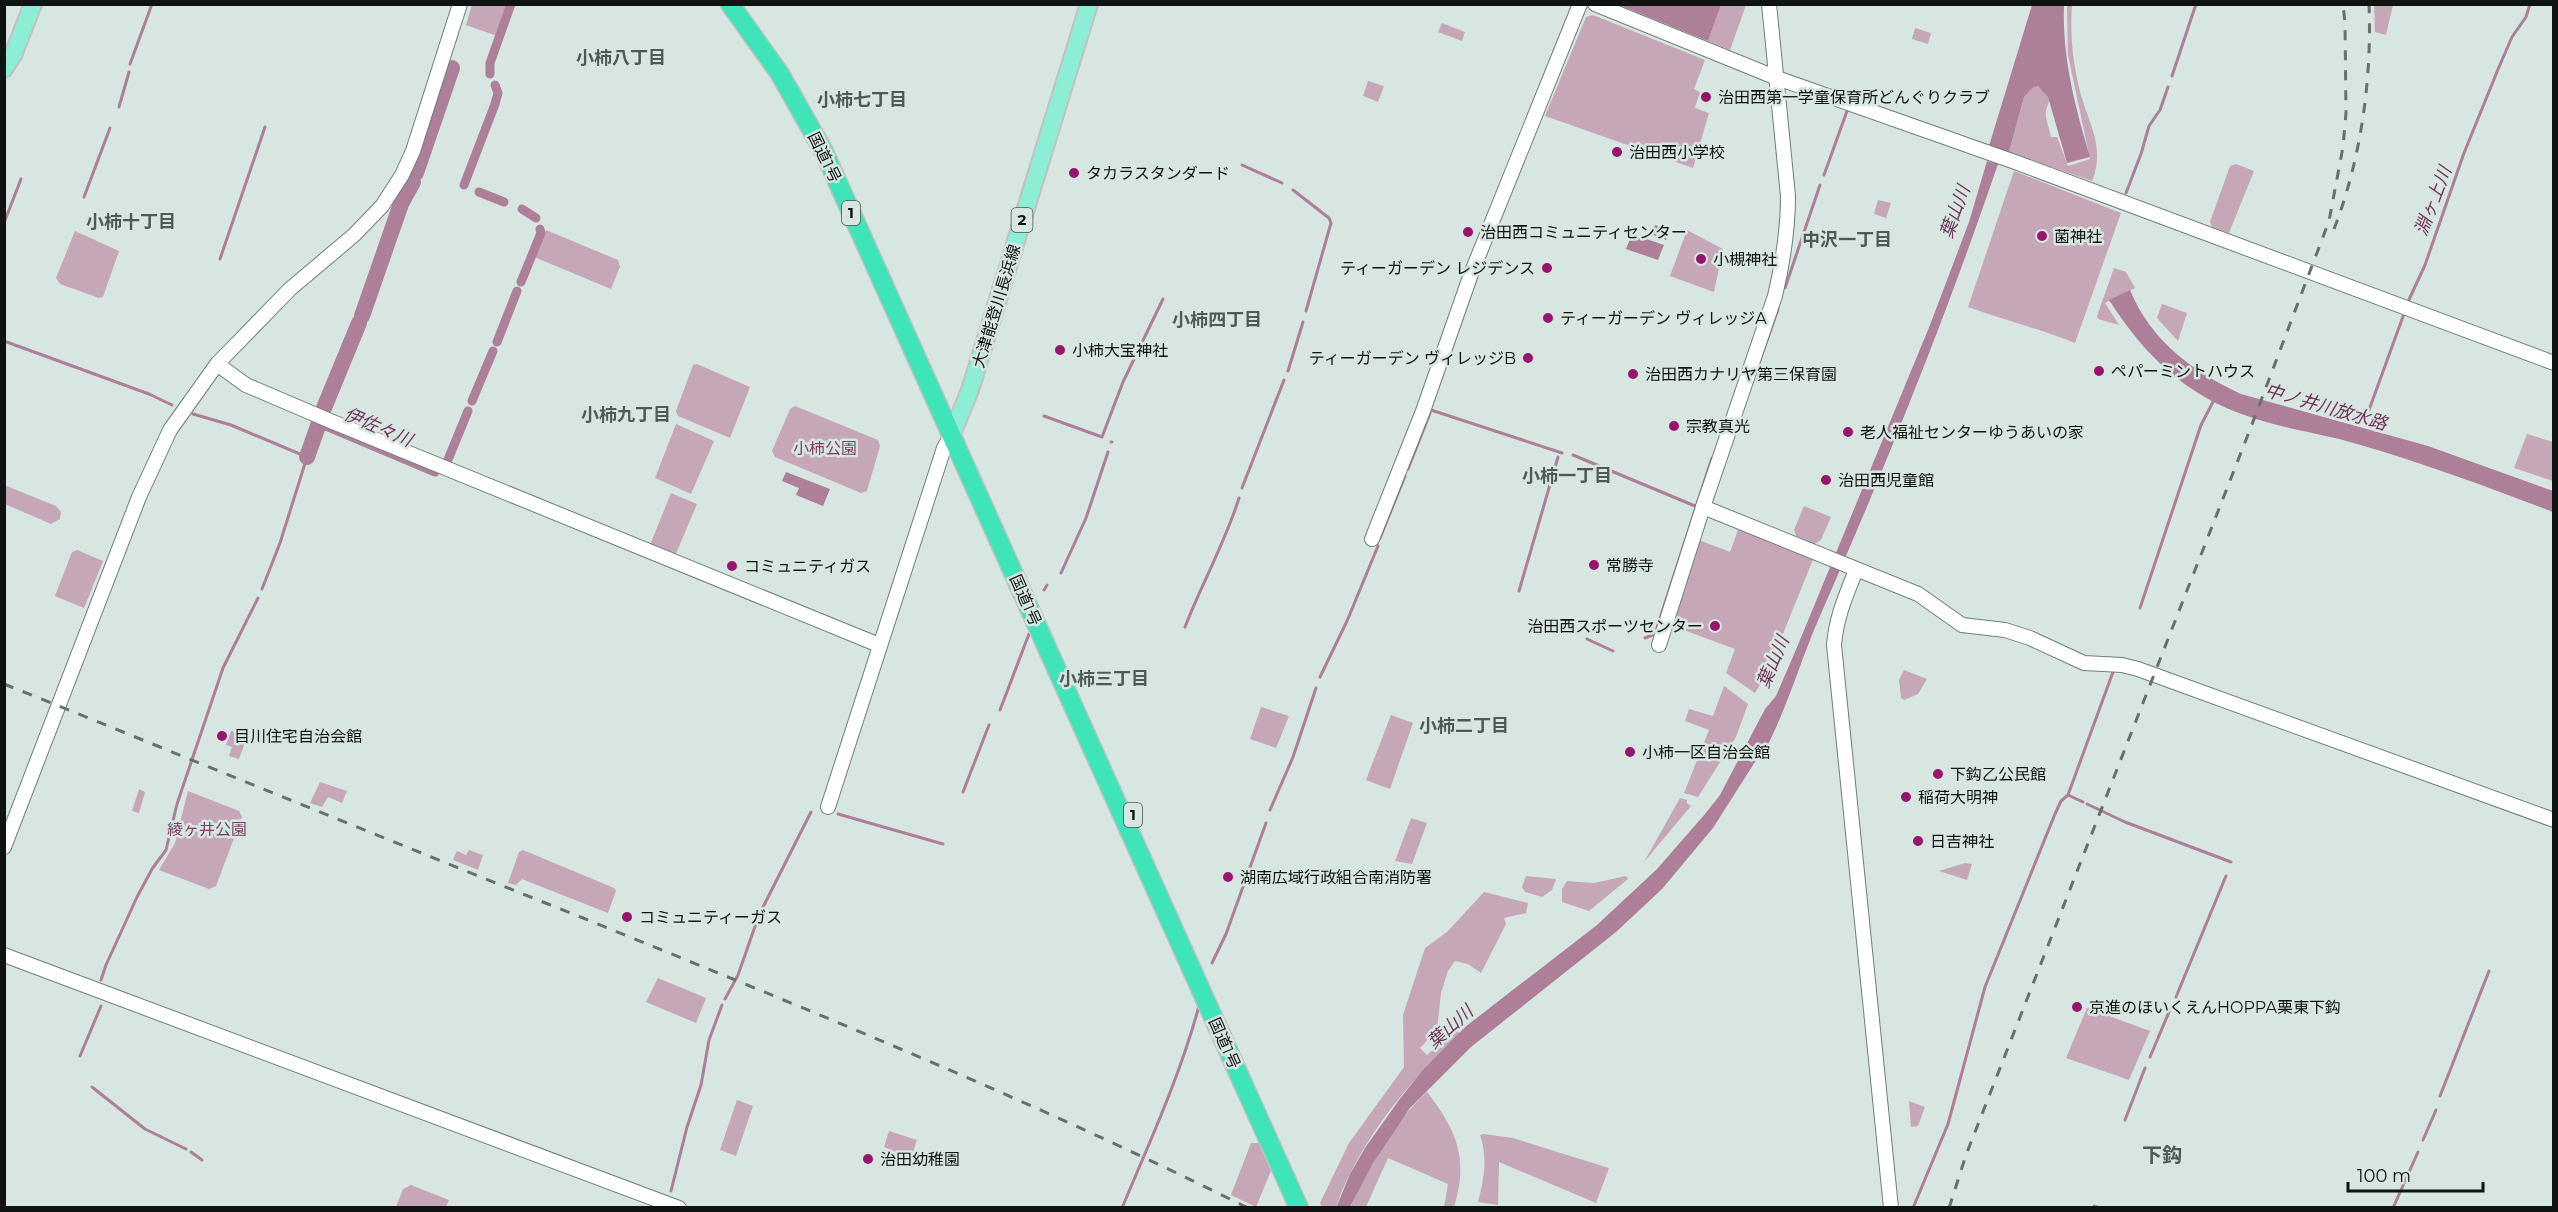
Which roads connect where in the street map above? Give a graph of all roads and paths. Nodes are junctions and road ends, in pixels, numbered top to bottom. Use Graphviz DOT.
graph roads {
  1 [pos="33,4"];
  2 [pos="460,4"];
  3 [pos="730,4"];
  4 [pos="745,4"];
  5 [pos="1089,4"];
  6 [pos="1580,4"];
  7 [pos="1595,4"];
  8 [pos="1769,4"];
  9 [pos="4,69"];
  10 [pos="1777,78"];
  11 [pos="2553,363"];
  12 [pos="217,364"];
  13 [pos="954,427"];
  14 [pos="1702,507"];
  15 [pos="1372,539"];
  16 [pos="1853,569"];
  17 [pos="879,645"];
  18 [pos="1659,645"];
  19 [pos="828,807"];
  20 [pos="2553,820"];
  21 [pos="4,847"];
  22 [pos="4,955"];
  23 [pos="679,1208"];
  24 [pos="1299,1208"];
  25 [pos="1312,1208"];
  26 [pos="1891,1208"];
  1 -- 9 [label="main road"];
  2 -- 12 [label="street"];
  3 -- 13 [label="highway, 国道1号 / 1"];
  4 -- 13 [label="highway, 国道1号 / 1"];
  5 -- 13 [label="main road, 大津能登川長浜線 / 2"];
  6 -- 15 [label="street"];
  7 -- 10 [label="street"];
  8 -- 10 [label="street"];
  10 -- 11 [label="street"];
  10 -- 14 [label="street"];
  12 -- 17 [label="street"];
  12 -- 21 [label="street"];
  13 -- 17 [label="street"];
  13 -- 24 [label="highway, 国道1号 / 1"];
  13 -- 25 [label="highway, 国道1号 / 1"];
  14 -- 16 [label="street"];
  14 -- 18 [label="street"];
  16 -- 20 [label="street"];
  16 -- 26 [label="street"];
  17 -- 19 [label="street"];
  22 -- 23 [label="street"];
}
